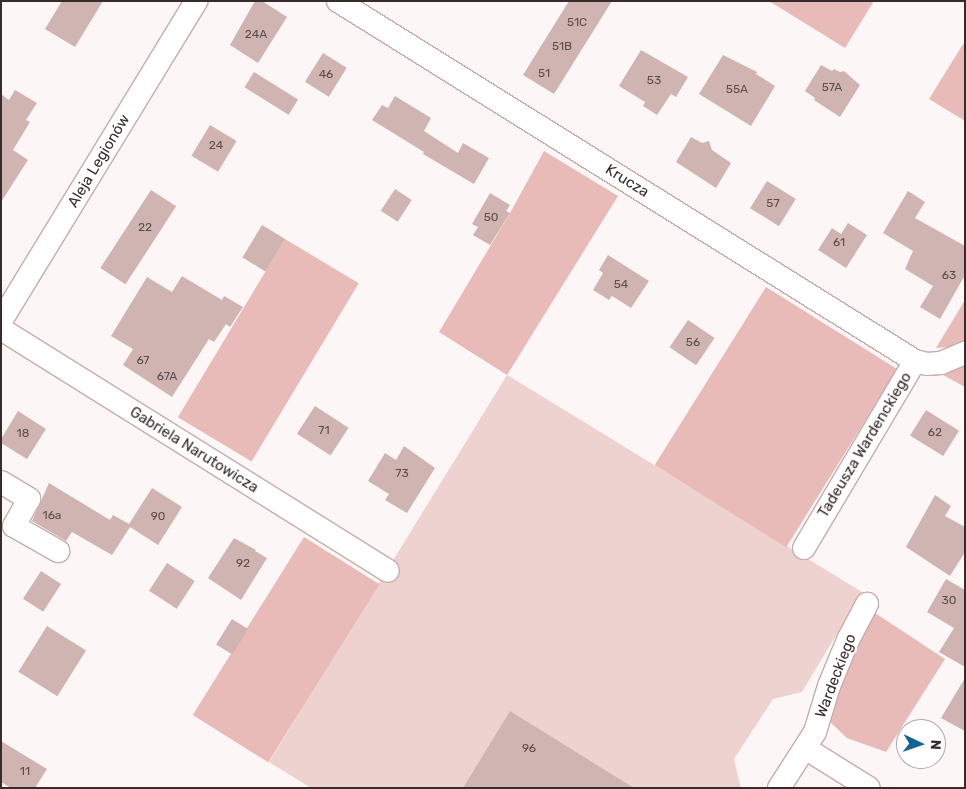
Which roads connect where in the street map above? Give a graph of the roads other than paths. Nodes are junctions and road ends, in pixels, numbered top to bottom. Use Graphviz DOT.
graph roads {
  1 [pos="196,1"];
  2 [pos="338,1"];
  3 [pos="1,321"];
  4 [pos="1,329"];
  5 [pos="965,353"];
  6 [pos="915,361"];
  7 [pos="1,482"];
  8 [pos="804,548"];
  9 [pos="58,551"];
  10 [pos="388,571"];
  11 [pos="867,604"];
  12 [pos="805,748"];
  13 [pos="779,788"];
  14 [pos="869,788"];
  1 -- 3 [label="street, Aleja Legionów"];
  2 -- 6 [label="street, Krucza"];
  4 -- 10 [label="street, Gabriela Narutowicza"];
  5 -- 6 [label="street, Tadeusza Wardenckiego"];
  6 -- 8 [label="street, Tadeusza Wardenckiego"];
  7 -- 9 [label="street"];
  11 -- 12 [label="street, Wardeckiego"];
  12 -- 13 [label="street"];
  12 -- 14 [label="street"];
}
